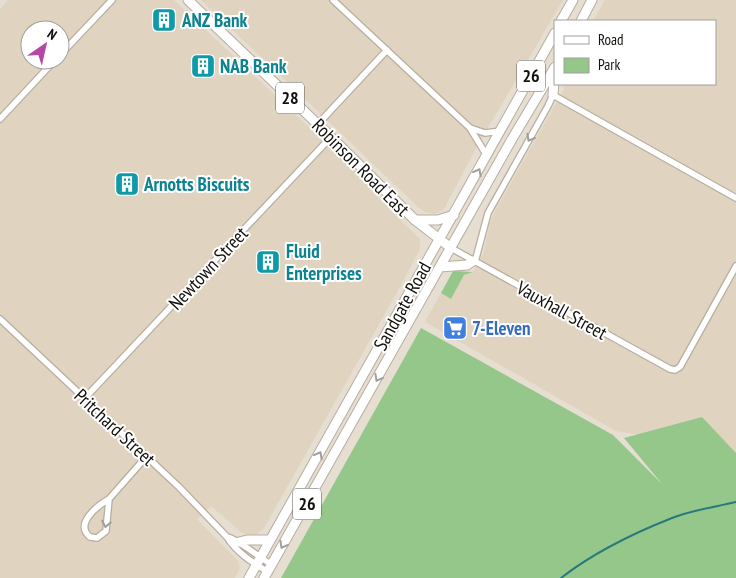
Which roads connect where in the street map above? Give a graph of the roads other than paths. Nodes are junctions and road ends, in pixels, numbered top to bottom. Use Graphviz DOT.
graph roads {
  1 [pos="112,0"];
  2 [pos="188,0"];
  3 [pos="333,0"];
  4 [pos="573,0"];
  5 [pos="592,0"];
  6 [pos="562,20"];
  7 [pos="581,20"];
  8 [pos="554,35"];
  9 [pos="70,44"];
  10 [pos="387,50"];
  11 [pos="553,69"];
  12 [pos="46,70"];
  13 [pos="553,95"];
  14 [pos="0,119"];
  15 [pos="318,124"];
  16 [pos="470,128"];
  17 [pos="501,131"];
  18 [pos="332,137"];
  19 [pos="487,156"];
  20 [pos="736,198"];
  21 [pos="454,215"];
  22 [pos="415,220"];
  23 [pos="439,240"];
  24 [pos="451,248"];
  25 [pos="474,262"];
  26 [pos="736,266"];
  27 [pos="440,267"];
  28 [pos="0,319"];
  29 [pos="85,398"];
  30 [pos="146,456"];
  31 [pos="109,498"];
  32 [pos="227,537"];
  33 [pos="270,540"];
  34 [pos="239,542"];
  35 [pos="259,561"];
  36 [pos="268,572"];
  37 [pos="249,578"];
  1 -- 9 [label="street"];
  2 -- 15 [label="main road, Robinson Road East / 28"];
  3 -- 10 [label="street"];
  4 -- 6 [label="main road"];
  5 -- 7 [label="main road"];
  8 -- 17 [label="main road, Sandgate Road / 26"];
  10 -- 15 [label="street"];
  10 -- 16 [label="street"];
  11 -- 13 [label="main road"];
  11 -- 24 [label="main road, Sandgate Road / 26"];
  12 -- 14 [label="street"];
  13 -- 20 [label="street"];
  13 -- 25 [label="street, one-way"];
  15 -- 18 [label="main road, Robinson Road East / 28"];
  16 -- 17 [label="street"];
  16 -- 19 [label="street"];
  17 -- 19 [label="main road, Sandgate Road / 26"];
  18 -- 22 [label="main road, Robinson Road East / 28"];
  18 -- 29 [label="street, Newtown Street"];
  21 -- 19 [label="main road, Sandgate Road / 26, one-way"];
  21 -- 22 [label="main road"];
  21 -- 23 [label="main road, Sandgate Road / 26"];
  22 -- 23 [label="main road, Robinson Road East / 28"];
  23 -- 24 [label="main road, Robinson Road East / 28"];
  33 -- 23 [label="main road, Sandgate Road / 26, one-way"];
  24 -- 25 [label="street, Vauxhall Street"];
  24 -- 27 [label="main road, Sandgate Road / 26"];
  25 -- 26 [label="street, Vauxhall Street"];
  25 -- 27 [label="main road"];
  27 -- 36 [label="main road, Sandgate Road / 26, one-way"];
  28 -- 29 [label="street, Pritchard Street"];
  29 -- 30 [label="street, Pritchard Street"];
  30 -- 31 [label="street"];
  30 -- 32 [label="street, Pritchard Street"];
  31 -- 31 [label="street, one-way"];
  32 -- 34 [label="street, Pritchard Street"];
  32 -- 35 [label="street, Pritchard Street"];
  33 -- 34 [label="main road"];
  33 -- 35 [label="main road, Sandgate Road / 26"];
  34 -- 35 [label="street, Pritchard Street"];
  35 -- 36 [label="street, Pritchard Street"];
  35 -- 37 [label="main road, Sandgate Road / 26"];
}
